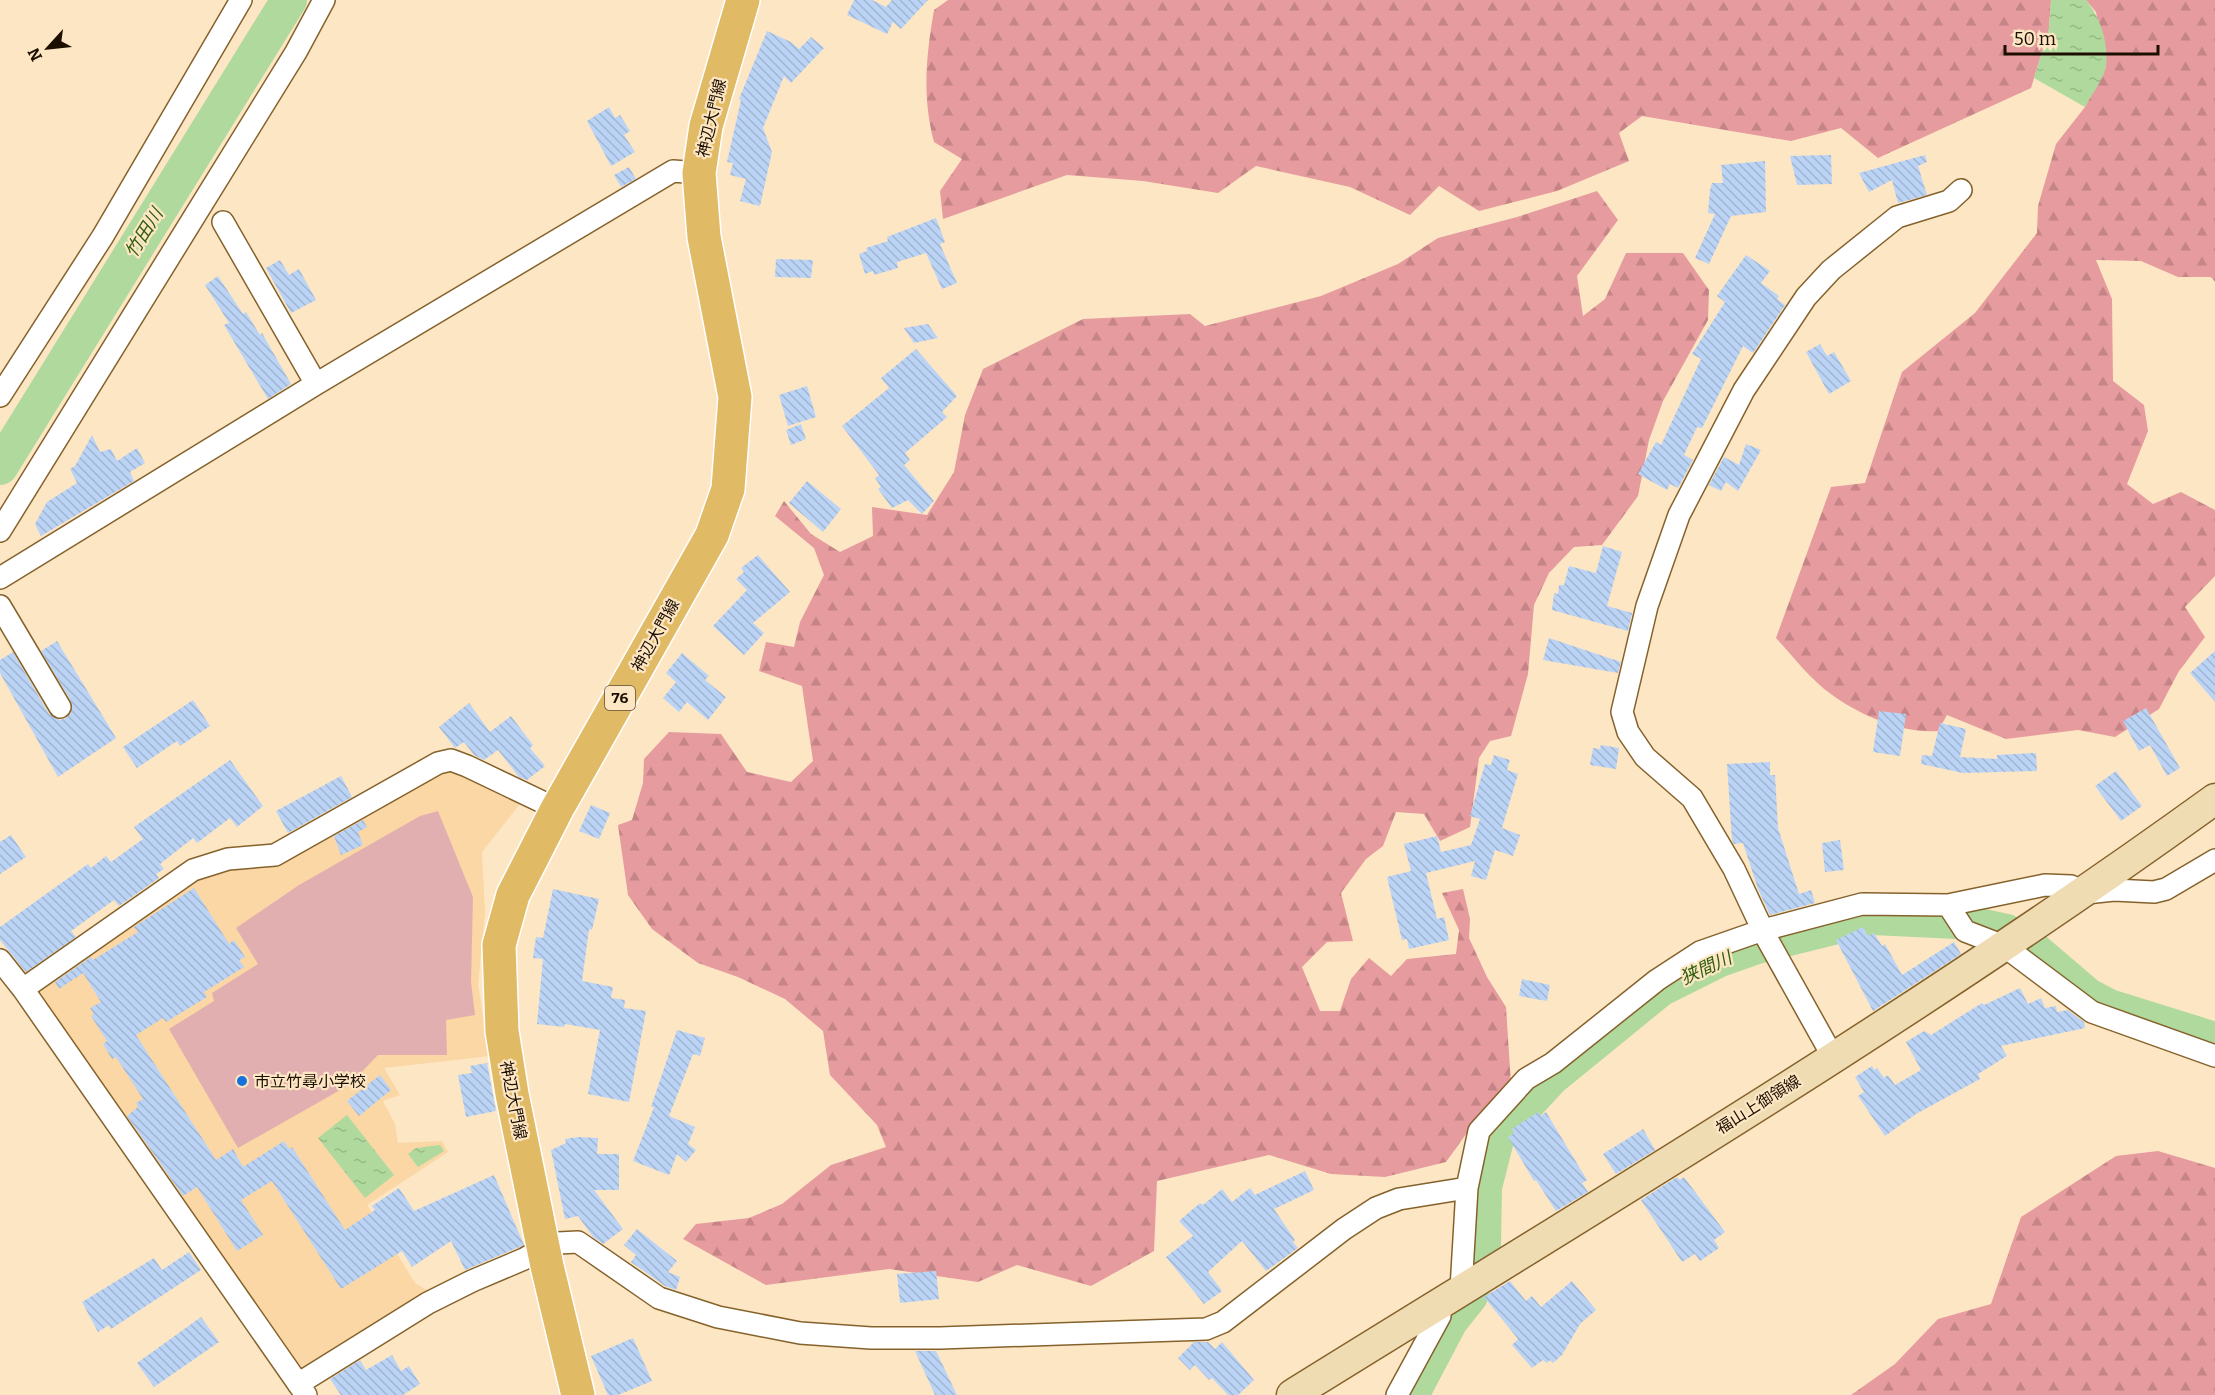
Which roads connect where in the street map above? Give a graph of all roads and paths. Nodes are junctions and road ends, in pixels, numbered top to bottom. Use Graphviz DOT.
graph roads {
  1 [pos="241,0"];
  2 [pos="324,0"];
  3 [pos="743,0"];
  4 [pos="699,173"];
  5 [pos="1961,190"];
  6 [pos="223,222"];
  7 [pos="316,384"];
  8 [pos="0,396"];
  9 [pos="0,531"];
  10 [pos="0,578"];
  11 [pos="0,606"];
  12 [pos="60,707"];
  13 [pos="2215,799"];
  14 [pos="557,809"];
  15 [pos="2215,860"];
  16 [pos="2086,893"];
  17 [pos="1948,905"];
  18 [pos="1768,939"];
  19 [pos="2013,941"];
  20 [pos="0,960"];
  21 [pos="23,989"];
  22 [pos="2215,1056"];
  23 [pos="1833,1057"];
  24 [pos="1467,1188"];
  25 [pos="543,1248"];
  26 [pos="1462,1288"];
  27 [pos="303,1390"];
  28 [pos="578,1395"];
  29 [pos="1292,1395"];
  30 [pos="1397,1395"];
  1 -- 8 [label="street"];
  2 -- 9 [label="street"];
  3 -- 4 [label="main road, 神辺大門線 / 76"];
  4 -- 7 [label="street"];
  4 -- 14 [label="main road, 神辺大門線 / 76"];
  5 -- 18 [label="street"];
  6 -- 7 [label="street"];
  7 -- 10 [label="street"];
  11 -- 12 [label="street"];
  13 -- 16 [label="main road, 福山上御領線"];
  14 -- 21 [label="street"];
  14 -- 25 [label="main road, 神辺大門線 / 76"];
  15 -- 16 [label="street"];
  16 -- 17 [label="street"];
  16 -- 19 [label="main road, 福山上御領線"];
  17 -- 18 [label="street"];
  17 -- 19 [label="street"];
  18 -- 23 [label="street"];
  18 -- 24 [label="street"];
  19 -- 22 [label="street"];
  19 -- 23 [label="main road, 福山上御領線"];
  20 -- 21 [label="street"];
  21 -- 27 [label="street"];
  23 -- 26 [label="main road, 福山上御領線"];
  24 -- 25 [label="street"];
  24 -- 26 [label="street"];
  25 -- 27 [label="street"];
  25 -- 28 [label="main road, 神辺大門線 / 76"];
  26 -- 29 [label="main road, 福山上御領線"];
  26 -- 30 [label="street"];
}
